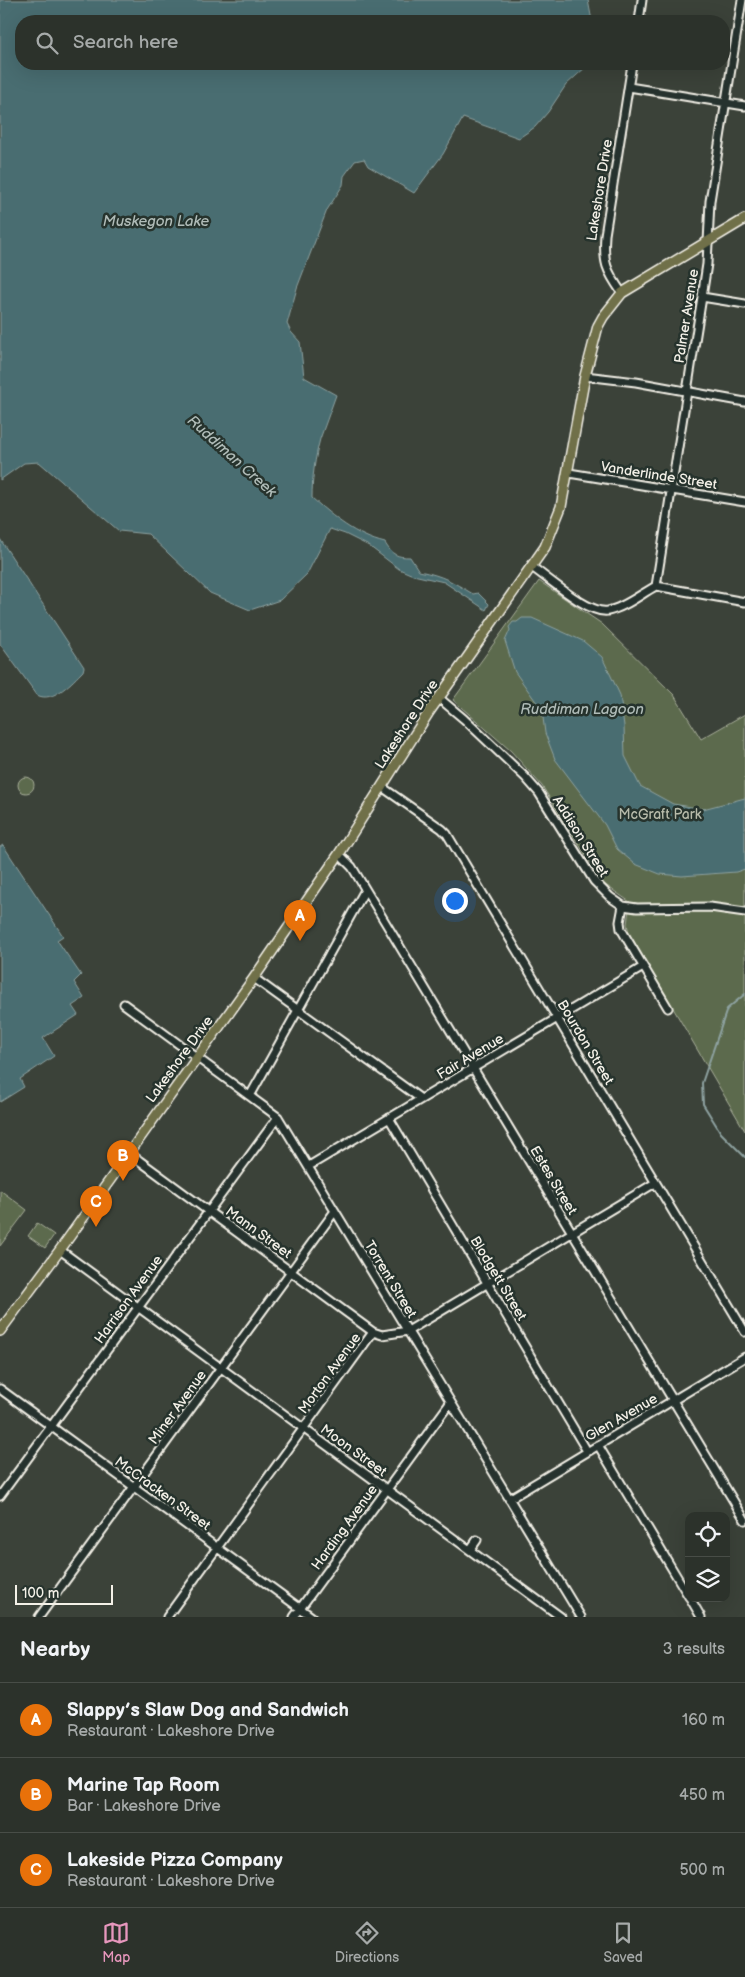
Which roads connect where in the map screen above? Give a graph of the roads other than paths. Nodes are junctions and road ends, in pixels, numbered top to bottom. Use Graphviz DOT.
graph roads {
  1 [pos="642,0"];
  2 [pos="742,0"];
  3 [pos="743,11"];
  4 [pos="640,15"];
  5 [pos="631,70"];
  6 [pos="629,87"];
  7 [pos="726,103"];
  8 [pos="745,106"];
  9 [pos="745,220"];
  10 [pos="708,241"];
  11 [pos="622,293"];
  12 [pos="702,297"];
  13 [pos="745,304"];
  14 [pos="585,376"];
  15 [pos="686,392"];
  16 [pos="745,402"];
  17 [pos="569,473"];
  18 [pos="671,489"];
  19 [pos="745,502"];
  20 [pos="532,567"];
  21 [pos="656,586"];
  22 [pos="745,602"];
  23 [pos="439,698"];
  24 [pos="382,787"];
  25 [pos="339,854"];
  26 [pos="365,890"];
  27 [pos="623,906"];
  28 [pos="745,912"];
  29 [pos="643,967"];
  30 [pos="254,978"];
  31 [pos="124,1004"];
  32 [pos="668,1008"];
  33 [pos="297,1009"];
  34 [pos="557,1018"];
  35 [pos="198,1058"];
  36 [pos="473,1069"];
  37 [pos="250,1096"];
  38 [pos="421,1099"];
  39 [pos="278,1117"];
  40 [pos="389,1118"];
  41 [pos="129,1153"];
  42 [pos="309,1166"];
  43 [pos="655,1183"];
  44 [pos="208,1211"];
  45 [pos="335,1211"];
  46 [pos="571,1233"];
  47 [pos="60,1250"];
  48 [pos="291,1271"];
  49 [pos="487,1283"];
  50 [pos="137,1308"];
  51 [pos="0,1331"];
  52 [pos="408,1331"];
  53 [pos="373,1332"];
  54 [pos="745,1332"];
  55 [pos="745,1358"];
  56 [pos="220,1368"];
  57 [pos="0,1389"];
  58 [pos="674,1400"];
  59 [pos="450,1403"];
  60 [pos="51,1427"];
  61 [pos="304,1429"];
  62 [pos="598,1445"];
  63 [pos="588,1451"];
  64 [pos="134,1487"];
  65 [pos="386,1490"];
  66 [pos="0,1496"];
  67 [pos="509,1499"];
  68 [pos="745,1520"];
  69 [pos="477,1540"];
  70 [pos="217,1548"];
  71 [pos="470,1550"];
  72 [pos="685,1590"];
  73 [pos="692,1602"];
  74 [pos="301,1608"];
  75 [pos="39,1617"];
  76 [pos="166,1617"];
  77 [pos="294,1617"];
  78 [pos="312,1617"];
  79 [pos="561,1617"];
  80 [pos="581,1617"];
  81 [pos="701,1617"];
  1 -- 4 [label="street"];
  2 -- 3 [label="street, Palmer Avenue"];
  3 -- 7 [label="street, Palmer Avenue"];
  5 -- 6 [label="street, Lakeshore Drive"];
  6 -- 7 [label="street"];
  6 -- 11 [label="street, Lakeshore Drive"];
  7 -- 8 [label="street"];
  7 -- 10 [label="street, Palmer Avenue"];
  9 -- 10 [label="main road"];
  10 -- 11 [label="main road"];
  10 -- 12 [label="street, Palmer Avenue"];
  11 -- 14 [label="main road, Lakeshore Drive"];
  12 -- 13 [label="street"];
  12 -- 15 [label="street, Palmer Avenue"];
  14 -- 15 [label="street"];
  14 -- 17 [label="main road, Lakeshore Drive"];
  15 -- 16 [label="street"];
  15 -- 18 [label="street, Palmer Avenue"];
  17 -- 18 [label="street, Vanderlinde Street"];
  17 -- 20 [label="main road, Lakeshore Drive"];
  18 -- 19 [label="street, Vanderlinde Street"];
  18 -- 21 [label="street, Palmer Avenue"];
  20 -- 21 [label="street"];
  20 -- 23 [label="main road, Lakeshore Drive"];
  21 -- 22 [label="street"];
  23 -- 24 [label="main road, Lakeshore Drive"];
  23 -- 27 [label="street, Addison Street"];
  24 -- 25 [label="main road, Lakeshore Drive"];
  24 -- 34 [label="street, Bourdon Street"];
  25 -- 26 [label="street, Estes Street"];
  25 -- 30 [label="main road, Lakeshore Drive"];
  26 -- 33 [label="street"];
  26 -- 36 [label="street, Estes Street"];
  27 -- 28 [label="street"];
  27 -- 29 [label="street"];
  29 -- 32 [label="street"];
  29 -- 34 [label="street, Fair Avenue"];
  30 -- 33 [label="street"];
  30 -- 35 [label="main road, Lakeshore Drive"];
  31 -- 35 [label="street, Torrent Street"];
  33 -- 37 [label="street"];
  33 -- 38 [label="street"];
  34 -- 36 [label="street, Fair Avenue"];
  34 -- 43 [label="street, Bourdon Street"];
  35 -- 37 [label="street, Torrent Street"];
  35 -- 41 [label="main road, Lakeshore Drive"];
  36 -- 38 [label="street, Fair Avenue"];
  36 -- 46 [label="street, Estes Street"];
  37 -- 39 [label="street, Torrent Street"];
  38 -- 40 [label="street, Fair Avenue"];
  39 -- 42 [label="street, Torrent Street"];
  39 -- 44 [label="street, Harrison Avenue"];
  40 -- 42 [label="street, Fair Avenue"];
  40 -- 49 [label="street, Blodgett Street"];
  41 -- 44 [label="street, Mann Street"];
  41 -- 47 [label="main road, Lakeshore Drive"];
  42 -- 45 [label="street, Torrent Street"];
  43 -- 46 [label="street, Morton Avenue"];
  43 -- 54 [label="street, Bourdon Street"];
  44 -- 48 [label="street, Mann Street"];
  44 -- 50 [label="street, Harrison Avenue"];
  45 -- 48 [label="street, Miner Avenue"];
  45 -- 52 [label="street, Torrent Street"];
  46 -- 49 [label="street, Morton Avenue"];
  46 -- 58 [label="street, Estes Street"];
  47 -- 50 [label="street, Moon Street"];
  47 -- 51 [label="main road, Lakeshore Drive"];
  48 -- 53 [label="street, Mann Street"];
  48 -- 56 [label="street, Miner Avenue"];
  49 -- 52 [label="street, Morton Avenue"];
  49 -- 63 [label="street, Blodgett Street"];
  50 -- 56 [label="street, Moon Street"];
  50 -- 60 [label="street, Harrison Avenue"];
  52 -- 53 [label="street, Morton Avenue"];
  52 -- 59 [label="street, Torrent Street"];
  53 -- 61 [label="street, Morton Avenue"];
  55 -- 58 [label="street, Glen Avenue"];
  56 -- 61 [label="street, Moon Street"];
  56 -- 64 [label="street, Miner Avenue"];
  57 -- 60 [label="street, McCracken Street"];
  58 -- 62 [label="street, Glen Avenue"];
  58 -- 68 [label="street, Estes Street"];
  59 -- 65 [label="street, Harding Avenue"];
  59 -- 67 [label="street, Torrent Street"];
  60 -- 64 [label="street, McCracken Street"];
  60 -- 66 [label="street, Harrison Avenue"];
  61 -- 65 [label="street, Moon Street"];
  61 -- 70 [label="street, Morton Avenue"];
  62 -- 63 [label="street, Glen Avenue"];
  62 -- 72 [label="street"];
  63 -- 67 [label="street, Glen Avenue"];
  64 -- 70 [label="street, McCracken Street"];
  64 -- 75 [label="street, Miner Avenue"];
  65 -- 71 [label="street, Moon Street"];
  65 -- 74 [label="street, Harding Avenue"];
  67 -- 80 [label="street, Torrent Street"];
  69 -- 71 [label="street"];
  70 -- 74 [label="street, McCracken Street"];
  70 -- 76 [label="street, Morton Avenue"];
  71 -- 79 [label="street, Moon Street"];
  73 -- 81 [label="street"];
  74 -- 77 [label="street, Harding Avenue"];
  74 -- 78 [label="street, McCracken Street"];
}
